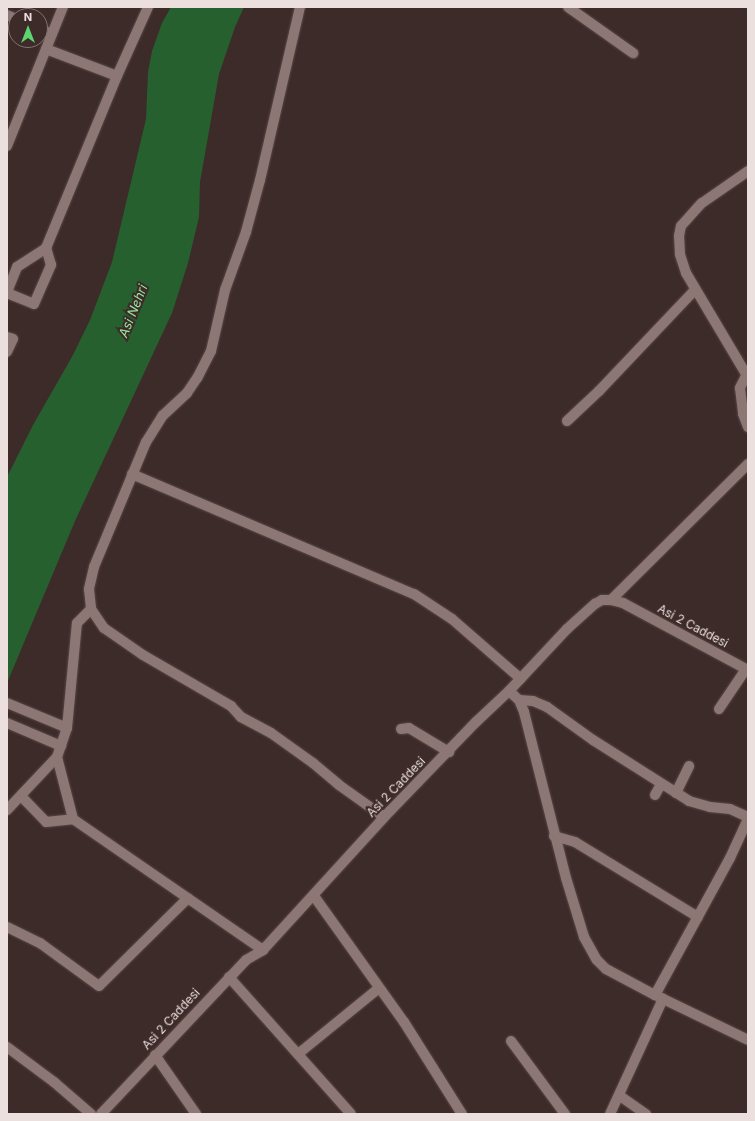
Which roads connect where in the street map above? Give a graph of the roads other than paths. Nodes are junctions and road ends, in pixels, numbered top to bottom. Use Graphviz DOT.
graph roads {
  1 [pos="148,7"];
  2 [pos="300,7"];
  3 [pos="568,7"];
  4 [pos="61,8"];
  5 [pos="48,32"];
  6 [pos="52,34"];
  7 [pos="46,49"];
  8 [pos="633,53"];
  9 [pos="117,76"];
  10 [pos="7,146"];
  11 [pos="748,171"];
  12 [pos="46,248"];
  13 [pos="695,290"];
  14 [pos="7,292"];
  15 [pos="7,337"];
  16 [pos="7,352"];
  17 [pos="747,373"];
  18 [pos="567,421"];
  19 [pos="748,427"];
  20 [pos="748,464"];
  21 [pos="132,474"];
  22 [pos="611,600"];
  23 [pos="91,609"];
  24 [pos="747,670"];
  25 [pos="521,678"];
  26 [pos="509,691"];
  27 [pos="520,700"];
  28 [pos="7,703"];
  29 [pos="718,709"];
  30 [pos="7,723"];
  31 [pos="67,728"];
  32 [pos="401,729"];
  33 [pos="61,746"];
  34 [pos="449,752"];
  35 [pos="57,757"];
  36 [pos="689,766"];
  37 [pos="661,784"];
  38 [pos="676,793"];
  39 [pos="655,795"];
  40 [pos="21,796"];
  41 [pos="7,810"];
  42 [pos="384,817"];
  43 [pos="748,818"];
  44 [pos="73,819"];
  45 [pos="554,836"];
  46 [pos="314,896"];
  47 [pos="188,898"];
  48 [pos="698,917"];
  49 [pos="7,927"];
  50 [pos="263,950"];
  51 [pos="229,977"];
  52 [pos="379,988"];
  53 [pos="659,997"];
  54 [pos="748,1040"];
  55 [pos="511,1041"];
  56 [pos="7,1047"];
  57 [pos="298,1054"];
  58 [pos="155,1055"];
  59 [pos="620,1096"];
  60 [pos="91,1114"];
  61 [pos="101,1114"];
  62 [pos="196,1114"];
  63 [pos="351,1114"];
  64 [pos="462,1114"];
  65 [pos="566,1114"];
  66 [pos="610,1114"];
  67 [pos="646,1114"];
  1 -- 9 [label="street"];
  2 -- 21 [label="street"];
  3 -- 8 [label="street"];
  4 -- 6 [label="street"];
  5 -- 6 [label="street"];
  6 -- 7 [label="street"];
  7 -- 9 [label="street"];
  7 -- 10 [label="street"];
  9 -- 12 [label="street"];
  11 -- 13 [label="street"];
  12 -- 14 [label="street"];
  12 -- 14 [label="street"];
  13 -- 17 [label="street"];
  13 -- 18 [label="street"];
  15 -- 16 [label="street"];
  17 -- 19 [label="street"];
  20 -- 22 [label="street"];
  21 -- 23 [label="street"];
  21 -- 25 [label="street"];
  22 -- 24 [label="street, Asi 2 Caddesi"];
  22 -- 25 [label="street, Asi 2 Caddesi"];
  23 -- 31 [label="street"];
  23 -- 42 [label="street"];
  24 -- 29 [label="street"];
  25 -- 26 [label="street, Asi 2 Caddesi"];
  26 -- 27 [label="street"];
  26 -- 34 [label="street, Asi 2 Caddesi"];
  27 -- 37 [label="street"];
  27 -- 45 [label="street"];
  28 -- 31 [label="street"];
  30 -- 33 [label="street"];
  31 -- 33 [label="street"];
  32 -- 34 [label="street"];
  33 -- 35 [label="street"];
  34 -- 42 [label="street, Asi 2 Caddesi"];
  35 -- 40 [label="street"];
  35 -- 44 [label="street"];
  36 -- 38 [label="street"];
  37 -- 38 [label="street"];
  37 -- 39 [label="street"];
  38 -- 43 [label="street"];
  40 -- 41 [label="street"];
  40 -- 44 [label="street"];
  42 -- 46 [label="street, Asi 2 Caddesi"];
  43 -- 48 [label="street"];
  44 -- 47 [label="street"];
  45 -- 48 [label="street"];
  45 -- 53 [label="street"];
  46 -- 50 [label="street, Asi 2 Caddesi"];
  46 -- 52 [label="street"];
  47 -- 49 [label="street"];
  47 -- 50 [label="street"];
  48 -- 53 [label="street"];
  50 -- 51 [label="street, Asi 2 Caddesi"];
  51 -- 57 [label="street"];
  51 -- 58 [label="street, Asi 2 Caddesi"];
  52 -- 57 [label="street"];
  52 -- 64 [label="street"];
  53 -- 54 [label="street"];
  53 -- 59 [label="street"];
  55 -- 65 [label="street"];
  56 -- 60 [label="street"];
  57 -- 63 [label="street"];
  58 -- 61 [label="street, Asi 2 Caddesi"];
  58 -- 62 [label="street"];
  59 -- 66 [label="street"];
  59 -- 67 [label="street"];
}
